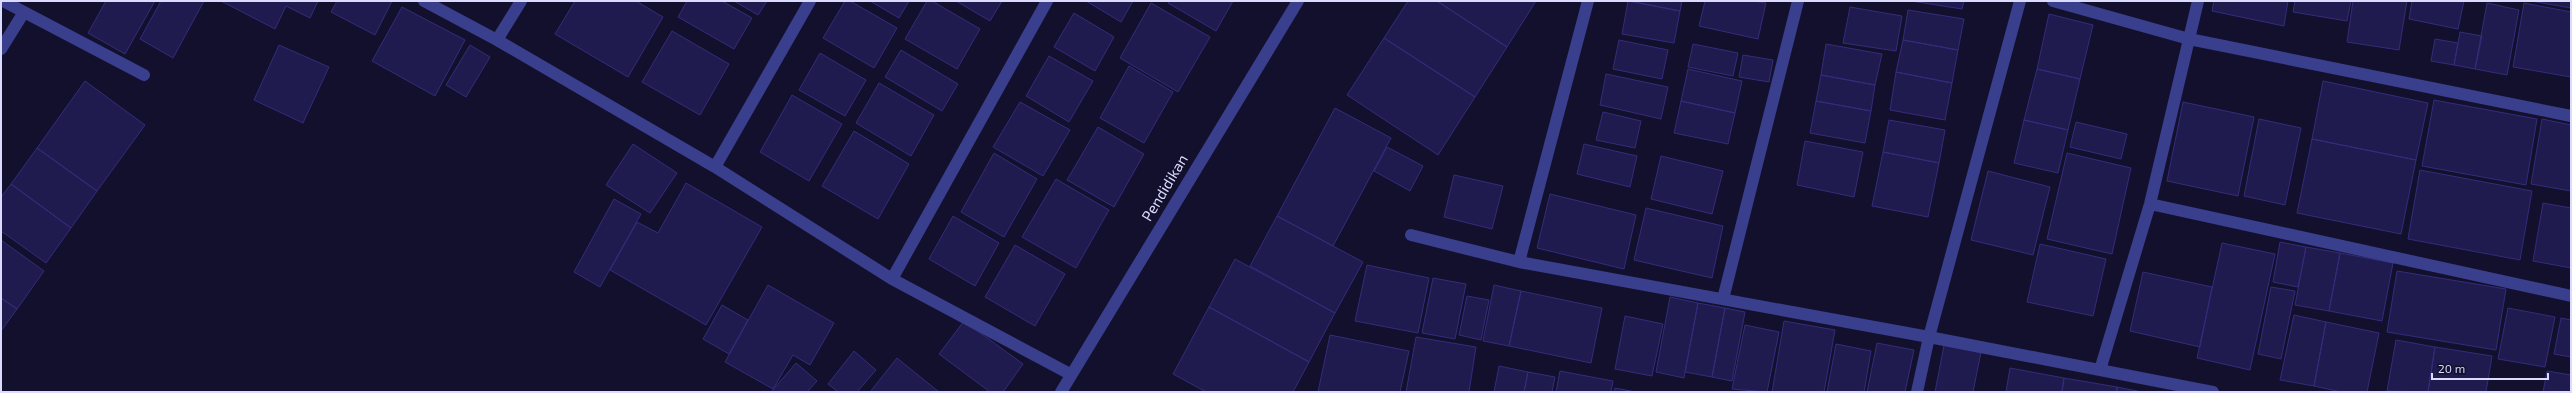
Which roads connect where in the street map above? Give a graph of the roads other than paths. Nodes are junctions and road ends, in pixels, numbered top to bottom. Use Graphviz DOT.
graph roads {
  1 [pos="3,1"];
  2 [pos="424,1"];
  3 [pos="521,1"];
  4 [pos="810,1"];
  5 [pos="1047,1"];
  6 [pos="1298,1"];
  7 [pos="1588,1"];
  8 [pos="1798,1"];
  9 [pos="2020,1"];
  10 [pos="2053,1"];
  11 [pos="2198,1"];
  12 [pos="24,12"];
  13 [pos="2189,39"];
  14 [pos="496,40"];
  15 [pos="1,49"];
  16 [pos="144,75"];
  17 [pos="2571,116"];
  18 [pos="715,167"];
  19 [pos="2150,204"];
  20 [pos="1411,235"];
  21 [pos="1519,262"];
  22 [pos="892,279"];
  23 [pos="2571,296"];
  24 [pos="1723,299"];
  25 [pos="1929,337"];
  26 [pos="2100,370"];
  27 [pos="1070,374"];
  28 [pos="1061,392"];
  29 [pos="1917,392"];
  30 [pos="2213,392"];
  1 -- 12 [label="street"];
  2 -- 14 [label="street"];
  3 -- 14 [label="street"];
  4 -- 18 [label="street"];
  5 -- 22 [label="street"];
  6 -- 27 [label="street, Pendidikan"];
  7 -- 21 [label="street"];
  8 -- 24 [label="street"];
  9 -- 25 [label="street"];
  10 -- 13 [label="street"];
  11 -- 13 [label="street"];
  12 -- 15 [label="street"];
  12 -- 16 [label="street"];
  13 -- 17 [label="street"];
  13 -- 19 [label="street"];
  14 -- 18 [label="street"];
  18 -- 22 [label="street"];
  19 -- 23 [label="street"];
  19 -- 26 [label="street"];
  20 -- 21 [label="street"];
  21 -- 24 [label="street"];
  22 -- 27 [label="street"];
  24 -- 25 [label="street"];
  25 -- 26 [label="street"];
  25 -- 29 [label="street"];
  26 -- 30 [label="street"];
  27 -- 28 [label="street, Pendidikan"];
}
